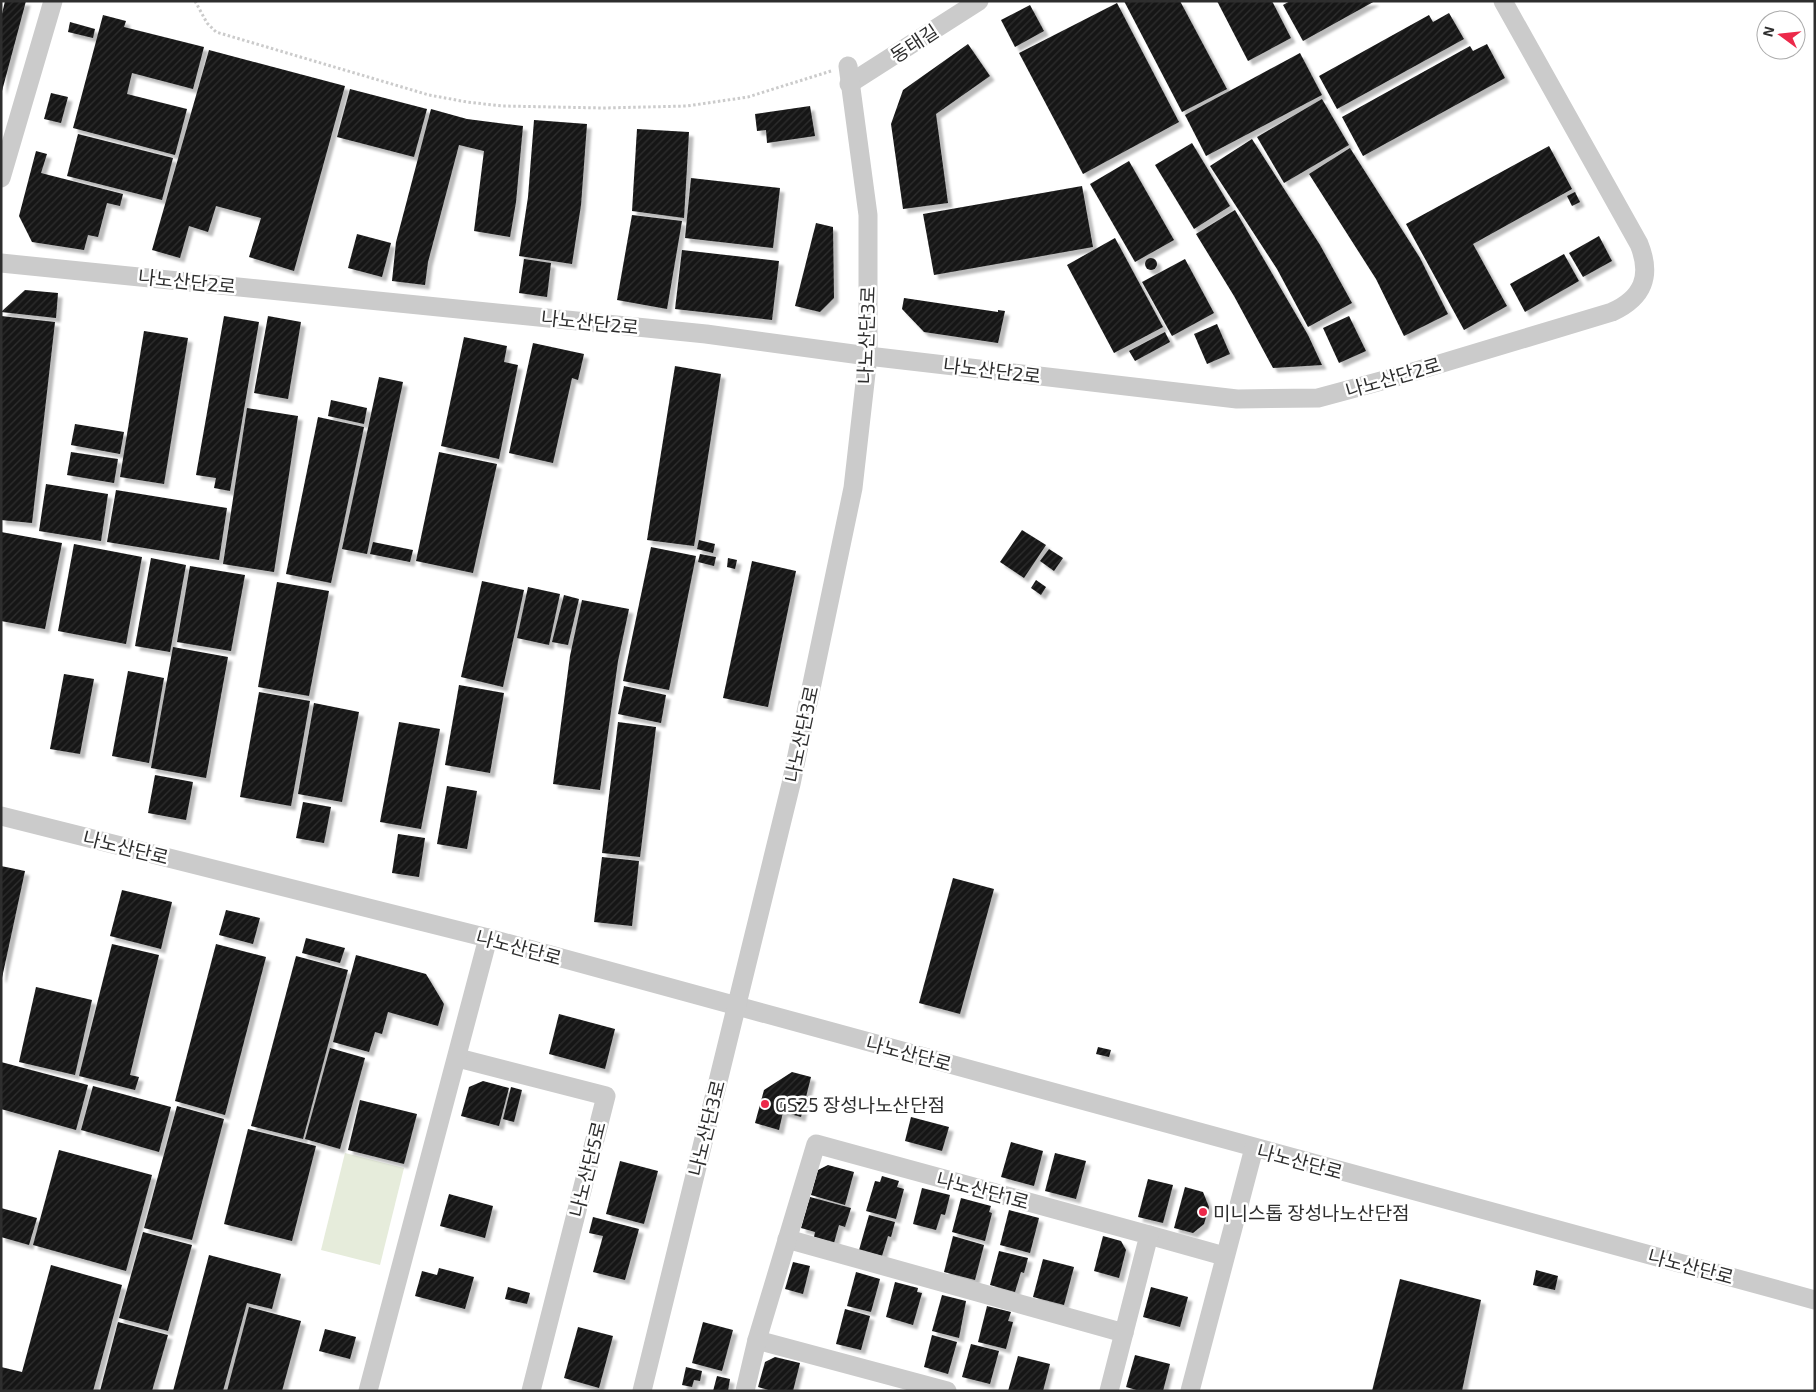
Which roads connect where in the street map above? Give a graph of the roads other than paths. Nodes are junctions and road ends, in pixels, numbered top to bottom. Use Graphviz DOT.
graph roads {
  1 [pos="53,1"];
  2 [pos="979,1"];
  3 [pos="1503,1"];
  4 [pos="849,75"];
  5 [pos="1,178"];
  6 [pos="1,263"];
  7 [pos="868,356"];
  8 [pos="1,816"];
  9 [pos="488,938"];
  10 [pos="737,1005"];
  11 [pos="458,1058"];
  12 [pos="1254,1148"];
  13 [pos="1149,1236"];
  14 [pos="787,1239"];
  15 [pos="1224,1256"];
  16 [pos="1815,1300"];
  17 [pos="1124,1333"];
  18 [pos="757,1340"];
  19 [pos="368,1391"];
  20 [pos="531,1391"];
  21 [pos="642,1391"];
  22 [pos="744,1391"];
  23 [pos="947,1391"];
  24 [pos="1109,1391"];
  25 [pos="1190,1391"];
  1 -- 5 [label="street"];
  2 -- 4 [label="street, 동태길"];
  3 -- 7 [label="street, 나노산단2로"];
  4 -- 7 [label="street, 나노산단3로"];
  6 -- 7 [label="street, 나노산단2로"];
  7 -- 10 [label="street, 나노산단3로"];
  8 -- 9 [label="street, 나노산단로"];
  9 -- 10 [label="street, 나노산단로"];
  9 -- 11 [label="street"];
  10 -- 12 [label="street, 나노산단로"];
  10 -- 21 [label="street, 나노산단3로"];
  11 -- 19 [label="street"];
  11 -- 20 [label="street, 나노산단5로"];
  12 -- 15 [label="street"];
  12 -- 16 [label="street, 나노산단로"];
  13 -- 14 [label="street, 나노산단1로"];
  13 -- 15 [label="street"];
  13 -- 17 [label="street"];
  14 -- 17 [label="street"];
  14 -- 18 [label="street, 나노산단1로"];
  15 -- 25 [label="street"];
  17 -- 24 [label="street"];
  18 -- 22 [label="street, 나노산단1로"];
  18 -- 23 [label="street"];
}
